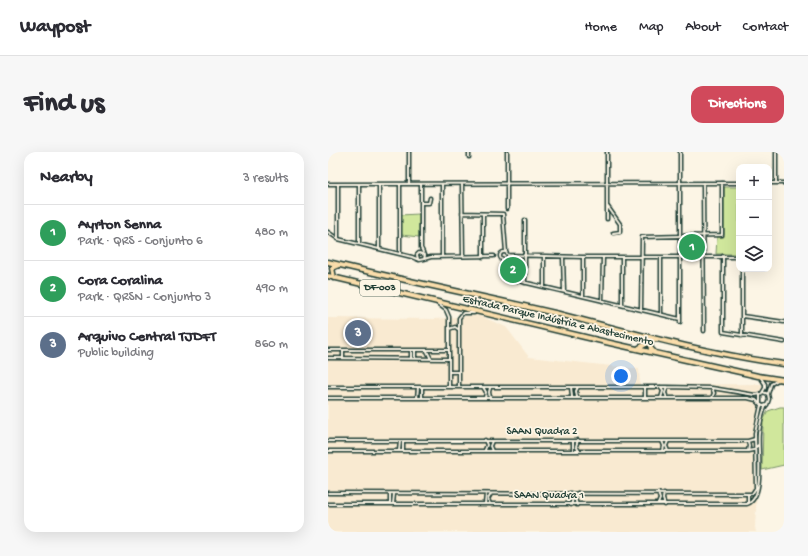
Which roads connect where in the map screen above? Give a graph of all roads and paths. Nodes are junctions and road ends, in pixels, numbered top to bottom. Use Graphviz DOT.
graph roads {
  1 [pos="409,152"];
  2 [pos="469,152"];
  3 [pos="507,152"];
  4 [pos="607,152"];
  5 [pos="680,152"];
  6 [pos="776,152"];
  7 [pos="469,157"];
  8 [pos="606,183"];
  9 [pos="680,183"];
  10 [pos="703,183"];
  11 [pos="736,183"];
  12 [pos="772,183"];
  13 [pos="776,183"];
  14 [pos="784,183"];
  15 [pos="328,184"];
  16 [pos="338,184"];
  17 [pos="359,184"];
  18 [pos="379,184"];
  19 [pos="400,184"];
  20 [pos="409,184"];
  21 [pos="421,184"];
  22 [pos="442,184"];
  23 [pos="462,184"];
  24 [pos="507,184"];
  25 [pos="722,184"];
  26 [pos="430,198"];
  27 [pos="421,203"];
  28 [pos="607,206"];
  29 [pos="507,209"];
  30 [pos="462,214"];
  31 [pos="483,214"];
  32 [pos="607,219"];
  33 [pos="525,220"];
  34 [pos="328,232"];
  35 [pos="612,233"];
  36 [pos="680,236"];
  37 [pos="703,236"];
  38 [pos="338,239"];
  39 [pos="359,244"];
  40 [pos="504,246"];
  41 [pos="421,248"];
  42 [pos="379,249"];
  43 [pos="506,252"];
  44 [pos="501,253"];
  45 [pos="400,254"];
  46 [pos="418,254"];
  47 [pos="424,254"];
  48 [pos="508,255"];
  49 [pos="442,256"];
  50 [pos="462,256"];
  51 [pos="483,256"];
  52 [pos="494,256"];
  53 [pos="515,256"];
  54 [pos="525,256"];
  55 [pos="680,256"];
  56 [pos="703,256"];
  57 [pos="723,256"];
  58 [pos="412,257"];
  59 [pos="431,257"];
  60 [pos="544,257"];
  61 [pos="563,257"];
  62 [pos="583,257"];
  63 [pos="603,257"];
  64 [pos="622,257"];
  65 [pos="641,257"];
  66 [pos="661,257"];
  67 [pos="736,257"];
  68 [pos="418,259"];
  69 [pos="424,259"];
  70 [pos="501,259"];
  71 [pos="507,259"];
  72 [pos="328,262"];
  73 [pos="340,265"];
  74 [pos="504,266"];
  75 [pos="742,272"];
  76 [pos="328,276"];
  77 [pos="334,278"];
  78 [pos="525,283"];
  79 [pos="544,287"];
  80 [pos="564,291"];
  81 [pos="583,296"];
  82 [pos="432,300"];
  83 [pos="602,301"];
  84 [pos="622,306"];
  85 [pos="641,310"];
  86 [pos="484,313"];
  87 [pos="661,314"];
  88 [pos="742,316"];
  89 [pos="680,319"];
  90 [pos="680,322"];
  91 [pos="784,322"];
  92 [pos="449,329"];
  93 [pos="458,329"];
  94 [pos="704,331"];
  95 [pos="639,335"];
  96 [pos="742,336"];
  97 [pos="660,339"];
  98 [pos="784,342"];
  99 [pos="639,348"];
  100 [pos="328,350"];
  101 [pos="343,350"];
  102 [pos="411,350"];
  103 [pos="415,350"];
  104 [pos="427,350"];
  105 [pos="449,350"];
  106 [pos="657,353"];
  107 [pos="328,358"];
  108 [pos="343,358"];
  109 [pos="411,358"];
  110 [pos="415,358"];
  111 [pos="431,359"];
  112 [pos="449,359"];
  113 [pos="784,364"];
  114 [pos="449,371"];
  115 [pos="458,372"];
  116 [pos="758,376"];
  117 [pos="782,380"];
  118 [pos="328,387"];
  119 [pos="418,387"];
  120 [pos="422,387"];
  121 [pos="449,387"];
  122 [pos="459,387"];
  123 [pos="483,387"];
  124 [pos="491,387"];
  125 [pos="571,387"];
  126 [pos="578,387"];
  127 [pos="645,387"];
  128 [pos="660,387"];
  129 [pos="667,387"];
  130 [pos="712,388"];
  131 [pos="762,393"];
  132 [pos="768,394"];
  133 [pos="572,397"];
  134 [pos="577,397"];
  135 [pos="328,398"];
  136 [pos="417,398"];
  137 [pos="422,398"];
  138 [pos="485,398"];
  139 [pos="490,398"];
  140 [pos="645,398"];
  141 [pos="661,398"];
  142 [pos="667,398"];
  143 [pos="712,398"];
  144 [pos="761,404"];
  145 [pos="766,405"];
  146 [pos="755,439"];
  147 [pos="328,440"];
  148 [pos="486,440"];
  149 [pos="493,440"];
  150 [pos="578,440"];
  151 [pos="400,441"];
  152 [pos="403,441"];
  153 [pos="571,441"];
  154 [pos="662,441"];
  155 [pos="669,441"];
  156 [pos="748,441"];
  157 [pos="758,445"];
  158 [pos="755,449"];
  159 [pos="328,451"];
  160 [pos="399,451"];
  161 [pos="403,451"];
  162 [pos="484,451"];
  163 [pos="492,451"];
  164 [pos="572,451"];
  165 [pos="578,451"];
  166 [pos="662,451"];
  167 [pos="668,451"];
  168 [pos="749,451"];
  169 [pos="755,454"];
  170 [pos="328,493"];
  171 [pos="570,493"];
  172 [pos="578,493"];
  173 [pos="658,493"];
  174 [pos="664,493"];
  175 [pos="390,494"];
  176 [pos="394,494"];
  177 [pos="486,494"];
  178 [pos="490,494"];
  179 [pos="747,494"];
  180 [pos="328,504"];
  181 [pos="392,504"];
  182 [pos="485,504"];
  183 [pos="490,504"];
  184 [pos="657,504"];
  185 [pos="665,504"];
  186 [pos="748,504"];
  187 [pos="571,505"];
  188 [pos="577,505"];
  1 -- 20 [label="street"];
  2 -- 7 [label="street"];
  3 -- 24 [label="street"];
  4 -- 8 [label="street"];
  5 -- 9 [label="street"];
  6 -- 13 [label="street"];
  8 -- 9 [label="street"];
  8 -- 24 [label="street"];
  8 -- 28 [label="street"];
  9 -- 10 [label="street"];
  9 -- 36 [label="street"];
  10 -- 25 [label="street"];
  10 -- 37 [label="street"];
  11 -- 25 [label="street"];
  12 -- 13 [label="street"];
  13 -- 14 [label="street"];
  15 -- 16 [label="street"];
  16 -- 17 [label="street"];
  16 -- 38 [label="street"];
  17 -- 18 [label="street"];
  17 -- 39 [label="street"];
  18 -- 19 [label="street"];
  18 -- 42 [label="street"];
  19 -- 20 [label="street"];
  19 -- 45 [label="street"];
  20 -- 21 [label="street"];
  21 -- 22 [label="street"];
  21 -- 27 [label="street"];
  22 -- 23 [label="street"];
  22 -- 49 [label="street"];
  23 -- 24 [label="street"];
  23 -- 30 [label="street"];
  24 -- 29 [label="street"];
  25 -- 37 [label="street"];
  26 -- 27 [label="street"];
  27 -- 41 [label="street"];
  28 -- 32 [label="street"];
  28 -- 35 [label="street"];
  30 -- 31 [label="street"];
  30 -- 50 [label="street"];
  31 -- 40 [label="street"];
  31 -- 51 [label="street"];
  33 -- 54 [label="street"];
  34 -- 38 [label="street"];
  36 -- 37 [label="street"];
  36 -- 55 [label="street"];
  36 -- 65 [label="street"];
  37 -- 56 [label="street"];
  38 -- 39 [label="street"];
  39 -- 42 [label="street"];
  40 -- 43 [label="street"];
  40 -- 44 [label="street"];
  41 -- 46 [label="street"];
  41 -- 47 [label="street"];
  42 -- 45 [label="street"];
  43 -- 44 [label="street"];
  43 -- 48 [label="street"];
  44 -- 52 [label="street"];
  44 -- 70 [label="street"];
  45 -- 58 [label="street"];
  46 -- 47 [label="street"];
  46 -- 58 [label="street"];
  46 -- 68 [label="street"];
  47 -- 59 [label="street"];
  47 -- 69 [label="street"];
  48 -- 53 [label="street"];
  48 -- 71 [label="street"];
  49 -- 50 [label="street"];
  49 -- 59 [label="street"];
  50 -- 51 [label="street"];
  51 -- 52 [label="street"];
  52 -- 70 [label="street"];
  53 -- 54 [label="street"];
  53 -- 71 [label="street"];
  54 -- 60 [label="street"];
  54 -- 78 [label="street"];
  55 -- 56 [label="street"];
  55 -- 66 [label="street"];
  55 -- 89 [label="street"];
  56 -- 57 [label="street"];
  56 -- 94 [label="street"];
  57 -- 67 [label="street"];
  57 -- 96 [label="street"];
  58 -- 68 [label="street"];
  59 -- 69 [label="street"];
  60 -- 61 [label="street"];
  60 -- 79 [label="street"];
  61 -- 62 [label="street"];
  61 -- 80 [label="street"];
  62 -- 63 [label="street"];
  62 -- 81 [label="street"];
  63 -- 64 [label="street"];
  63 -- 83 [label="street"];
  64 -- 65 [label="street"];
  64 -- 84 [label="street"];
  65 -- 66 [label="street"];
  65 -- 85 [label="street"];
  66 -- 87 [label="street"];
  68 -- 69 [label="street"];
  70 -- 71 [label="street"];
  70 -- 74 [label="street"];
  71 -- 74 [label="street"];
  72 -- 73 [label="highway, Estrada Parque Indústria e Abastecimento / DF-003"];
  73 -- 77 [label="highway"];
  73 -- 95 [label="highway, Estrada Parque Indústria e Abastecimento / DF-003"];
  74 -- 78 [label="street"];
  75 -- 88 [label="street"];
  76 -- 77 [label="highway, Estrada Parque Indústria e Abastecimento / DF-003"];
  77 -- 82 [label="highway, Estrada Parque Indústria e Abastecimento / DF-003"];
  78 -- 79 [label="street"];
  79 -- 80 [label="street"];
  80 -- 81 [label="street"];
  81 -- 83 [label="street"];
  82 -- 86 [label="highway, Estrada Parque Indústria e Abastecimento / DF-003"];
  82 -- 92 [label="street"];
  83 -- 84 [label="street"];
  84 -- 85 [label="street"];
  85 -- 87 [label="street"];
  86 -- 93 [label="street"];
  86 -- 99 [label="highway, Estrada Parque Indústria e Abastecimento / DF-003"];
  87 -- 89 [label="street"];
  88 -- 91 [label="street"];
  88 -- 96 [label="street"];
  89 -- 90 [label="street"];
  92 -- 93 [label="street"];
  92 -- 105 [label="street"];
  93 -- 115 [label="street"];
  95 -- 97 [label="highway, Estrada Parque Indústria e Abastecimento / DF-003"];
  95 -- 99 [label="highway"];
  96 -- 98 [label="street"];
  97 -- 106 [label="highway"];
  97 -- 113 [label="highway, Estrada Parque Indústria e Abastecimento / DF-003"];
  99 -- 106 [label="highway, Estrada Parque Indústria e Abastecimento / DF-003"];
  100 -- 101 [label="street"];
  101 -- 102 [label="street"];
  101 -- 108 [label="street"];
  102 -- 103 [label="street"];
  102 -- 109 [label="street"];
  103 -- 104 [label="street"];
  103 -- 110 [label="street"];
  104 -- 105 [label="street"];
  104 -- 111 [label="street"];
  105 -- 112 [label="street"];
  106 -- 116 [label="highway, Estrada Parque Indústria e Abastecimento / DF-003"];
  107 -- 108 [label="street"];
  108 -- 109 [label="street"];
  109 -- 110 [label="street"];
  110 -- 111 [label="street"];
  111 -- 112 [label="street"];
  112 -- 114 [label="street"];
  114 -- 115 [label="street"];
  114 -- 121 [label="street"];
  115 -- 122 [label="street"];
  116 -- 117 [label="highway, Estrada Parque Indústria e Abastecimento / DF-003"];
  116 -- 131 [label="street"];
  117 -- 132 [label="street"];
  118 -- 119 [label="street"];
  119 -- 120 [label="street"];
  119 -- 136 [label="street"];
  120 -- 121 [label="street"];
  120 -- 137 [label="street"];
  121 -- 122 [label="street"];
  122 -- 123 [label="street"];
  123 -- 124 [label="street"];
  123 -- 138 [label="street"];
  124 -- 125 [label="street"];
  124 -- 139 [label="street"];
  125 -- 126 [label="street"];
  125 -- 133 [label="street"];
  126 -- 127 [label="street"];
  126 -- 134 [label="street"];
  127 -- 128 [label="street"];
  127 -- 140 [label="street"];
  128 -- 129 [label="street"];
  128 -- 141 [label="street"];
  129 -- 130 [label="street"];
  129 -- 142 [label="street"];
  130 -- 131 [label="street"];
  130 -- 143 [label="street"];
  131 -- 132 [label="street"];
  131 -- 144 [label="street"];
  132 -- 145 [label="street"];
  133 -- 134 [label="street"];
  133 -- 139 [label="street"];
  134 -- 140 [label="street"];
  135 -- 136 [label="street"];
  136 -- 137 [label="street"];
  137 -- 138 [label="street"];
  138 -- 139 [label="street"];
  140 -- 141 [label="street"];
  141 -- 142 [label="street"];
  142 -- 143 [label="street"];
  143 -- 144 [label="street"];
  144 -- 145 [label="street"];
  144 -- 146 [label="street"];
  145 -- 157 [label="street"];
  146 -- 156 [label="street, SAAN Quadra 2"];
  146 -- 158 [label="street"];
  147 -- 151 [label="street, SAAN Quadra 2"];
  148 -- 149 [label="street, SAAN Quadra 2"];
  148 -- 152 [label="street, SAAN Quadra 2"];
  148 -- 162 [label="street"];
  149 -- 153 [label="street, SAAN Quadra 2"];
  149 -- 163 [label="street"];
  150 -- 153 [label="street, SAAN Quadra 2"];
  150 -- 154 [label="street, SAAN Quadra 2"];
  150 -- 165 [label="street"];
  151 -- 152 [label="street, SAAN Quadra 2"];
  151 -- 160 [label="street"];
  152 -- 161 [label="street"];
  153 -- 164 [label="street"];
  154 -- 155 [label="street, SAAN Quadra 2"];
  154 -- 166 [label="street"];
  155 -- 156 [label="street, SAAN Quadra 2"];
  155 -- 167 [label="street"];
  156 -- 168 [label="street"];
  157 -- 158 [label="street"];
  157 -- 186 [label="street"];
  158 -- 168 [label="street"];
  158 -- 169 [label="street"];
  159 -- 160 [label="street"];
  160 -- 161 [label="street"];
  161 -- 162 [label="street"];
  162 -- 163 [label="street"];
  163 -- 164 [label="street"];
  164 -- 165 [label="street"];
  165 -- 166 [label="street"];
  166 -- 167 [label="street"];
  167 -- 168 [label="street"];
  168 -- 169 [label="street"];
  169 -- 179 [label="street"];
  170 -- 175 [label="street"];
  171 -- 172 [label="street"];
  171 -- 178 [label="street"];
  171 -- 187 [label="street"];
  172 -- 173 [label="street"];
  172 -- 188 [label="street"];
  173 -- 174 [label="street"];
  173 -- 184 [label="street"];
  174 -- 179 [label="street"];
  174 -- 185 [label="street"];
  175 -- 176 [label="street"];
  175 -- 181 [label="street"];
  176 -- 177 [label="street"];
  176 -- 181 [label="street"];
  177 -- 178 [label="street"];
  177 -- 182 [label="street"];
  178 -- 183 [label="street"];
  179 -- 186 [label="street"];
  180 -- 181 [label="street, SAAN Quadra 1"];
  181 -- 182 [label="street, SAAN Quadra 1"];
  182 -- 183 [label="street, SAAN Quadra 1"];
  183 -- 187 [label="street, SAAN Quadra 1"];
  184 -- 185 [label="street, SAAN Quadra 1"];
  184 -- 188 [label="street, SAAN Quadra 1"];
  185 -- 186 [label="street, SAAN Quadra 1"];
  187 -- 188 [label="street, SAAN Quadra 1"];
}
